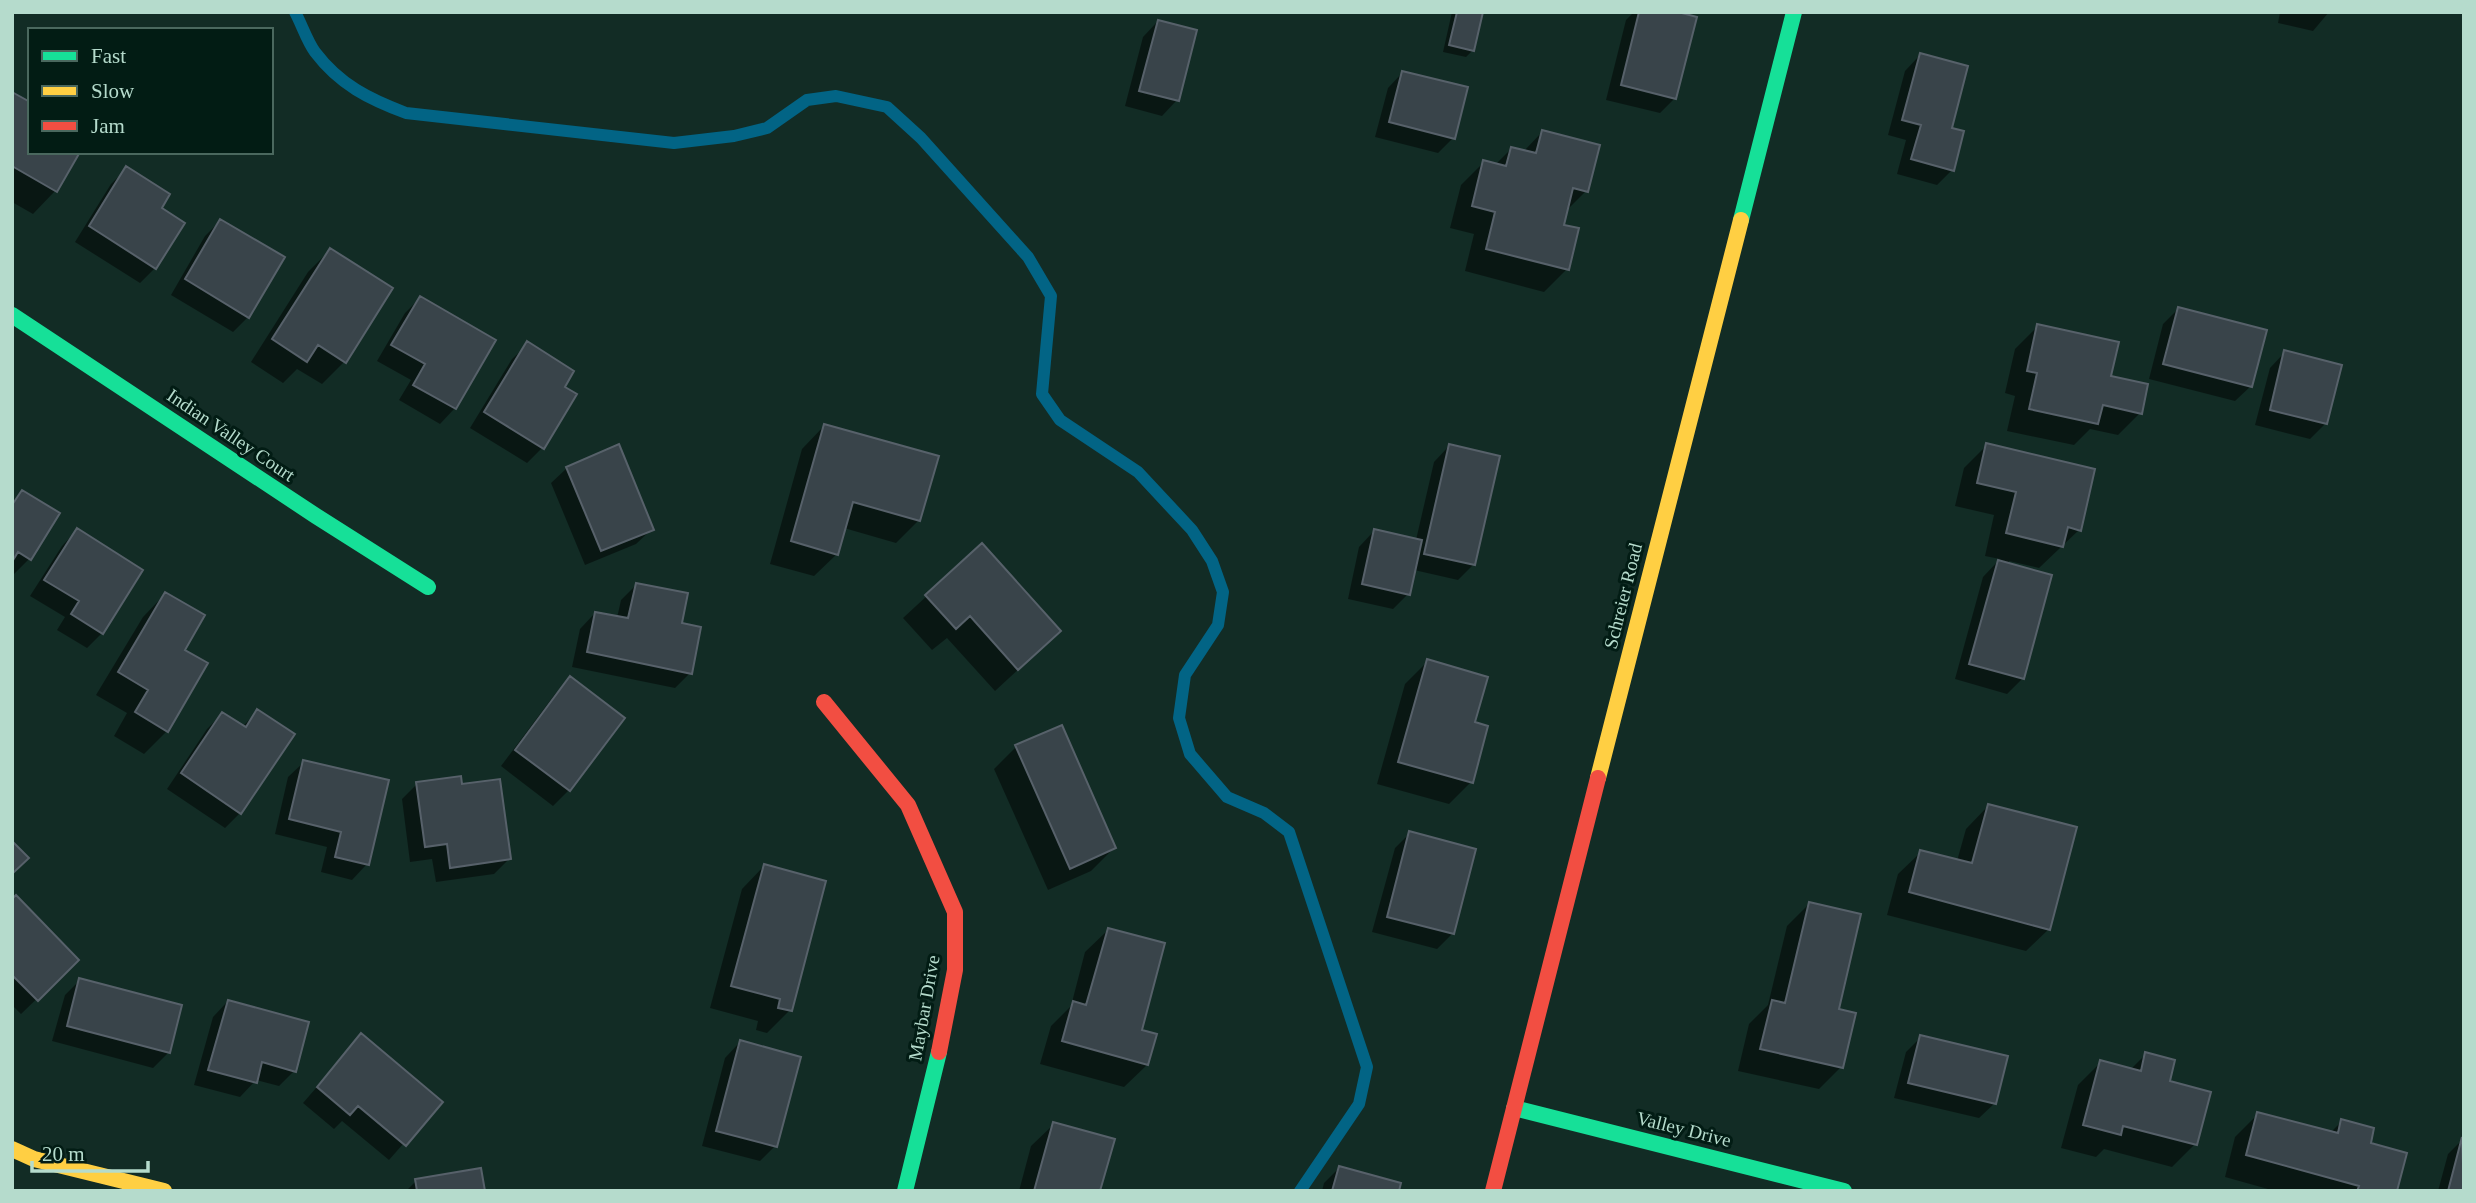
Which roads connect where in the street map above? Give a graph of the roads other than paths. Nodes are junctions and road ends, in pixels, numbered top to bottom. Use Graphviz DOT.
graph roads {
  1 [pos="1794,12"];
  2 [pos="12,315"];
  3 [pos="428,587"];
  4 [pos="824,702"];
  5 [pos="1514,1108"];
  6 [pos="12,1149"];
  7 [pos="164,1191"];
  8 [pos="905,1191"];
  9 [pos="1493,1191"];
  10 [pos="1844,1191"];
  1 -- 5 [label="street, Schreier Road"];
  2 -- 3 [label="street, Indian Valley Court"];
  4 -- 8 [label="street, Maybar Drive"];
  5 -- 9 [label="street, Schreier Road"];
  5 -- 10 [label="street, Valley Drive"];
  6 -- 7 [label="street"];
}
